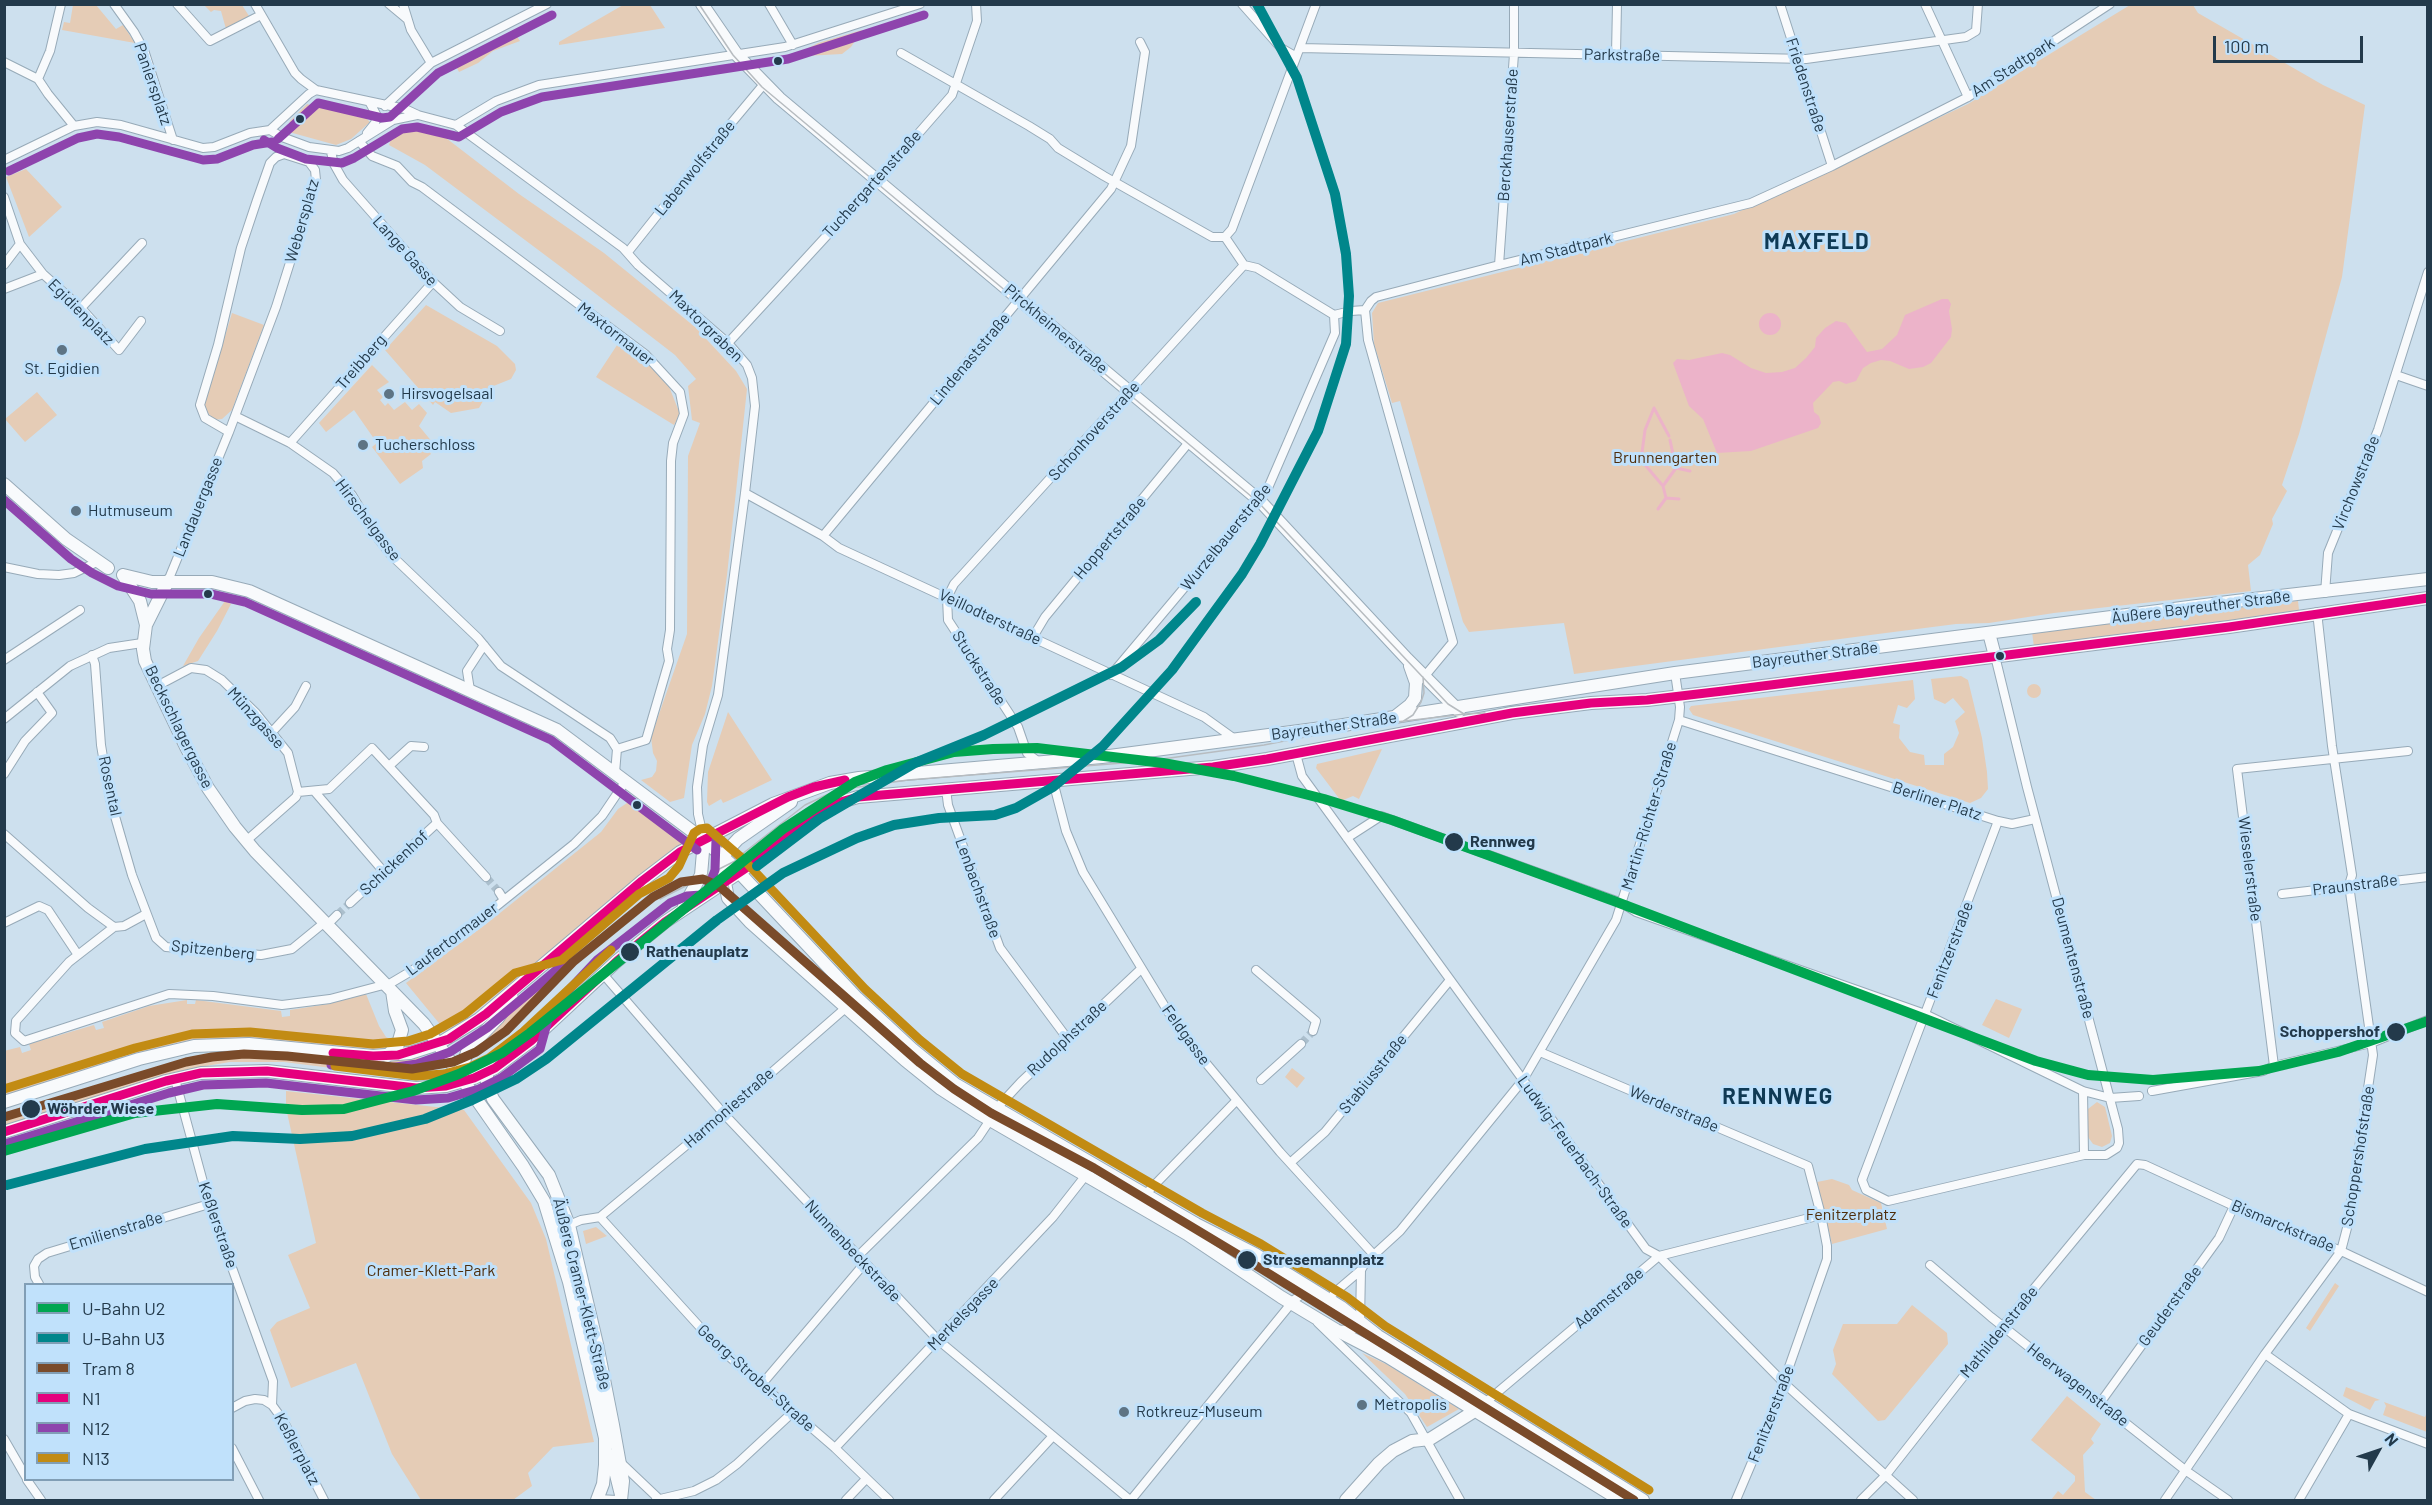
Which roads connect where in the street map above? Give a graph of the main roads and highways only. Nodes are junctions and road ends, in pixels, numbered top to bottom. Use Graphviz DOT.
graph roads {
  1 [pos="702,4"];
  2 [pos="4,484"];
  3 [pos="103,565"];
  4 [pos="2427,579"];
  5 [pos="168,581"];
  6 [pos="2427,598"];
  7 [pos="146,625"];
  8 [pos="1989,633"];
  9 [pos="1974,635"];
  10 [pos="1995,656"];
  11 [pos="1407,659"];
  12 [pos="1974,659"];
  13 [pos="1455,708"];
  14 [pos="1394,717"];
  15 [pos="1476,720"];
  16 [pos="1446,726"];
  17 [pos="814,787"];
  18 [pos="704,840"];
  19 [pos="723,858"];
  20 [pos="739,873"];
  21 [pos="724,883"];
  22 [pos="682,909"];
  23 [pos="326,924"];
  24 [pos="521,984"];
  25 [pos="389,988"];
  26 [pos="438,1044"];
  27 [pos="387,1056"];
  28 [pos="488,1072"];
  29 [pos="464,1082"];
  30 [pos="4,1102"];
  31 [pos="993,1115"];
  32 [pos="4,1132"];
  33 [pos="1486,1402"];
  34 [pos="1476,1411"];
  35 [pos="598,1500"];
  36 [pos="619,1500"];
  37 [pos="1346,1500"];
  38 [pos="1620,1500"];
  39 [pos="1643,1500"];
  1 -- 11 [label="main road, Pirckheimerstraße"];
  2 -- 3 [label="main road"];
  4 -- 8 [label="main road, Äußere Bayreuther Straße"];
  5 -- 7 [label="main road, Beckschlagergasse"];
  5 -- 7 [label="main road"];
  5 -- 18 [label="main road"];
  6 -- 10 [label="main road, Äußere Bayreuther Straße"];
  7 -- 23 [label="main road, Beckschlagergasse"];
  8 -- 9 [label="main road, Äußere Bayreuther Straße"];
  8 -- 10 [label="main road"];
  9 -- 13 [label="main road, Bayreuther Straße"];
  10 -- 12 [label="main road, Äußere Bayreuther Straße"];
  11 -- 13 [label="main road, Pirckheimerstraße"];
  11 -- 14 [label="main road, Pirckheimerstraße"];
  12 -- 15 [label="main road, Bayreuther Straße"];
  13 -- 14 [label="main road, Bayreuther Straße"];
  13 -- 15 [label="main road, Pirckheimerstraße"];
  13 -- 16 [label="main road"];
  14 -- 17 [label="main road, Bayreuther Straße"];
  15 -- 16 [label="main road, Bayreuther Straße"];
  16 -- 20 [label="main road, Bayreuther Straße"];
  17 -- 18 [label="main road, Bayreuther Straße"];
  17 -- 19 [label="main road"];
  18 -- 19 [label="main road"];
  18 -- 22 [label="main road"];
  18 -- 24 [label="main road"];
  19 -- 20 [label="main road"];
  19 -- 21 [label="main road"];
  20 -- 21 [label="main road"];
  20 -- 31 [label="main road"];
  21 -- 22 [label="main road"];
  21 -- 31 [label="main road"];
  22 -- 28 [label="main road"];
  23 -- 25 [label="main road, Äußere Cramer-Klett-Straße"];
  24 -- 26 [label="main road"];
  24 -- 29 [label="main road"];
  25 -- 26 [label="main road, Äußere Cramer-Klett-Straße"];
  25 -- 27 [label="main road"];
  26 -- 27 [label="main road"];
  26 -- 29 [label="main road, Äußere Cramer-Klett-Straße"];
  27 -- 30 [label="main road"];
  28 -- 29 [label="main road"];
  28 -- 36 [label="main road, Äußere Cramer-Klett-Straße"];
  29 -- 32 [label="main road"];
  29 -- 35 [label="main road, Äußere Cramer-Klett-Straße"];
  31 -- 33 [label="main road"];
  31 -- 34 [label="main road"];
  33 -- 34 [label="main road, Adamstraße"];
  33 -- 39 [label="main road"];
  34 -- 37 [label="main road, Adamstraße"];
  34 -- 38 [label="main road"];
}
